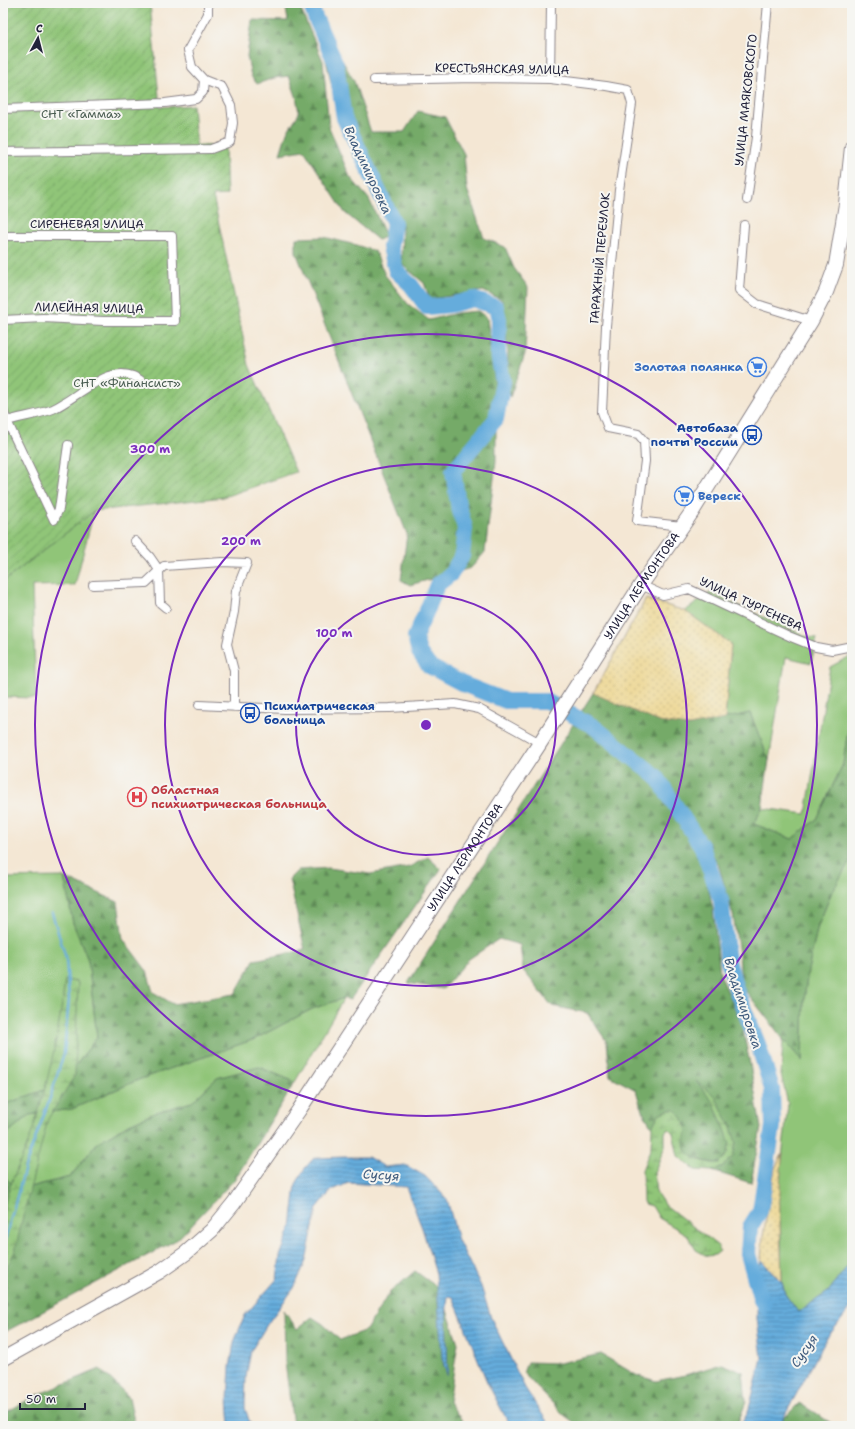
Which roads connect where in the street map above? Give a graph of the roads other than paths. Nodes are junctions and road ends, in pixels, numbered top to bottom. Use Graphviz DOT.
graph roads {
  1 [pos="208,3"];
  2 [pos="551,3"];
  3 [pos="768,3"];
  4 [pos="550,79"];
  5 [pos="204,80"];
  6 [pos="374,80"];
  7 [pos="628,90"];
  8 [pos="3,109"];
  9 [pos="852,147"];
  10 [pos="3,152"];
  11 [pos="747,200"];
  12 [pos="744,225"];
  13 [pos="3,236"];
  14 [pos="3,320"];
  15 [pos="175,320"];
  16 [pos="811,321"];
  17 [pos="159,383"];
  18 [pos="3,410"];
  19 [pos="7,420"];
  20 [pos="68,445"];
  21 [pos="682,526"];
  22 [pos="135,541"];
  23 [pos="159,570"];
  24 [pos="93,584"];
  25 [pos="641,585"];
  26 [pos="166,608"];
  27 [pos="852,646"];
  28 [pos="199,705"];
  29 [pos="234,707"];
  30 [pos="540,743"];
  31 [pos="3,1359"];
  1 -- 5 [label="street"];
  2 -- 4 [label="street"];
  3 -- 11 [label="street, УЛИЦА МАЯКОВСКОГО"];
  4 -- 6 [label="street, КРЕСТЬЯНСКАЯ УЛИЦА"];
  4 -- 7 [label="street, КРЕСТЬЯНСКАЯ УЛИЦА"];
  5 -- 8 [label="street"];
  5 -- 10 [label="street"];
  7 -- 21 [label="street, ГАРАЖНЫЙ ПЕРЕУЛОК"];
  9 -- 16 [label="highway, УЛИЦА ЛЕРМОНТОВА"];
  12 -- 16 [label="street"];
  13 -- 15 [label="street, СИРЕНЕВАЯ УЛИЦА"];
  14 -- 15 [label="street, ЛИЛЕЙНАЯ УЛИЦА"];
  16 -- 21 [label="highway, УЛИЦА ЛЕРМОНТОВА"];
  17 -- 19 [label="street"];
  18 -- 19 [label="street"];
  19 -- 20 [label="street"];
  21 -- 25 [label="highway, УЛИЦА ЛЕРМОНТОВА"];
  22 -- 23 [label="street"];
  23 -- 24 [label="street"];
  23 -- 26 [label="street"];
  23 -- 29 [label="street"];
  25 -- 27 [label="street, УЛИЦА ТУРГЕНЕВА"];
  25 -- 30 [label="highway, УЛИЦА ЛЕРМОНТОВА"];
  28 -- 29 [label="street"];
  29 -- 30 [label="street"];
  30 -- 31 [label="highway, УЛИЦА ЛЕРМОНТОВА"];
}
